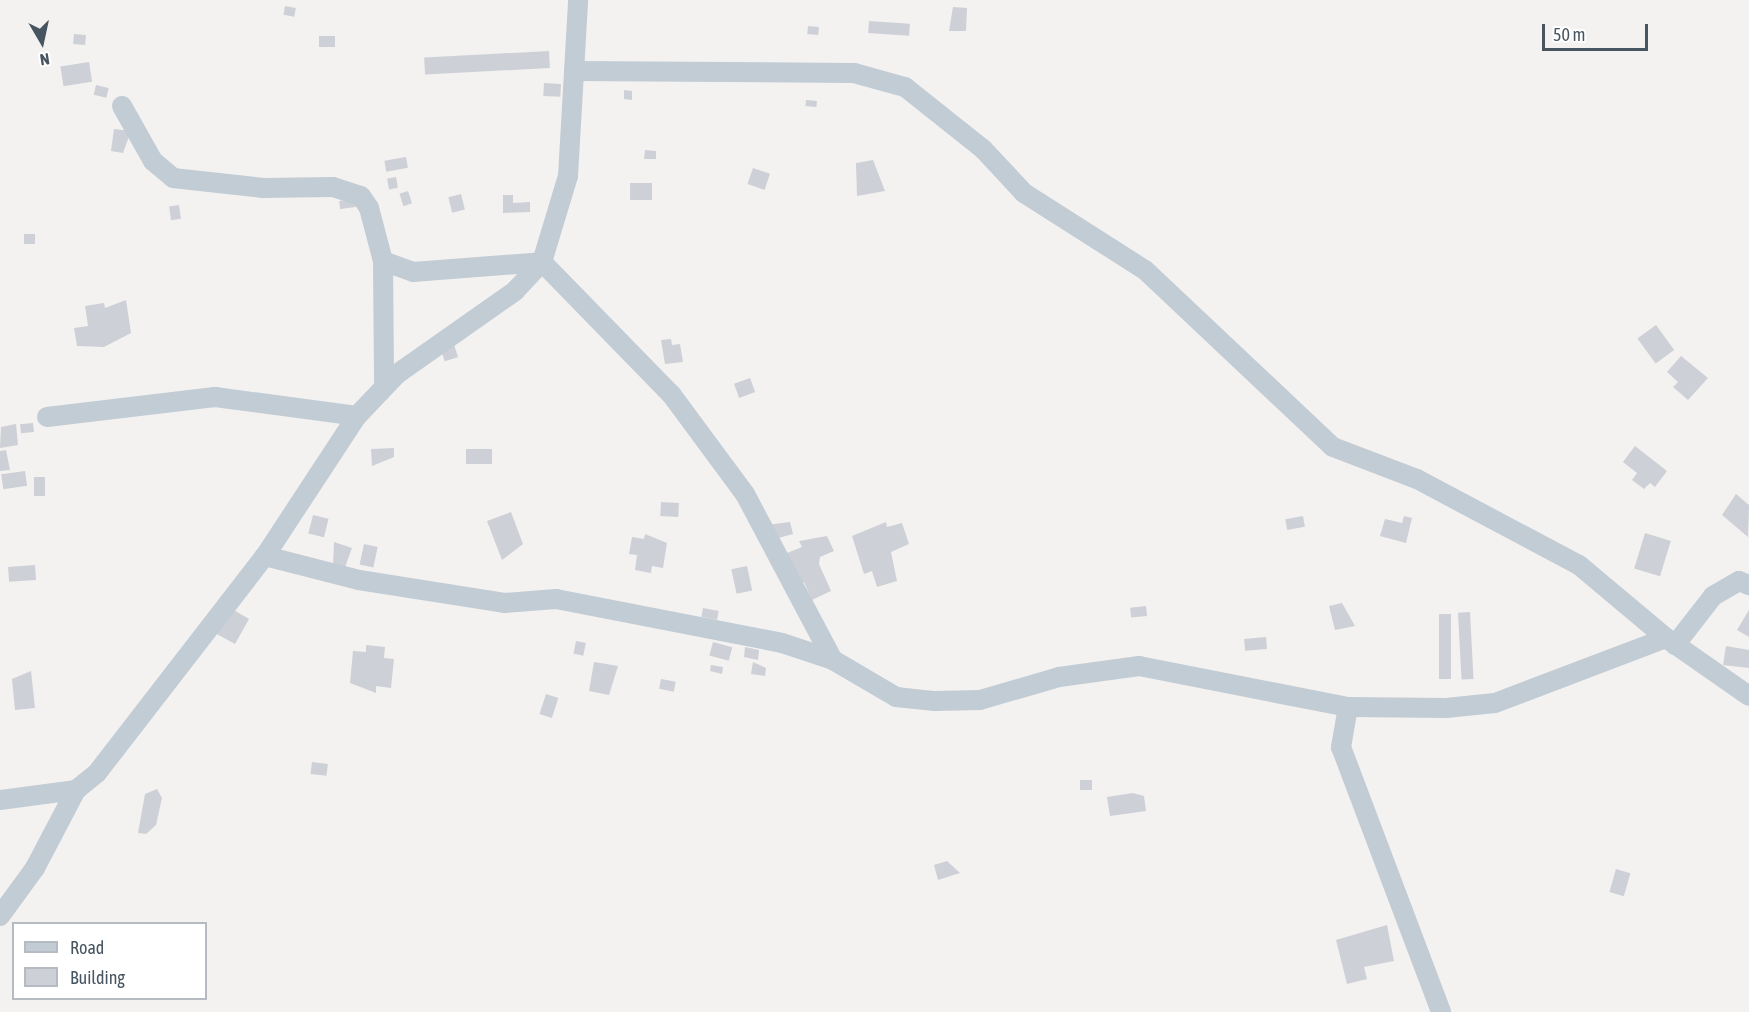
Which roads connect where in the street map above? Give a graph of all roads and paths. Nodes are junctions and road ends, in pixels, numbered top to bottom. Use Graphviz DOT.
graph roads {
  1 [pos="578,0"];
  2 [pos="574,71"];
  3 [pos="122,106"];
  4 [pos="383,261"];
  5 [pos="542,262"];
  6 [pos="384,387"];
  7 [pos="357,416"];
  8 [pos="47,417"];
  9 [pos="265,556"];
  10 [pos="1749,585"];
  11 [pos="1671,641"];
  12 [pos="833,660"];
  13 [pos="1749,696"];
  14 [pos="1348,707"];
  15 [pos="76,790"];
  16 [pos="0,800"];
  17 [pos="0,916"];
  18 [pos="1441,1012"];
  1 -- 2 [label="street"];
  2 -- 5 [label="street"];
  2 -- 11 [label="street"];
  3 -- 4 [label="street"];
  4 -- 5 [label="street"];
  4 -- 6 [label="street"];
  5 -- 6 [label="street"];
  5 -- 12 [label="street"];
  6 -- 7 [label="street"];
  7 -- 8 [label="street"];
  7 -- 9 [label="street"];
  9 -- 12 [label="street"];
  9 -- 15 [label="street"];
  10 -- 11 [label="street"];
  11 -- 13 [label="street"];
  11 -- 14 [label="street"];
  12 -- 14 [label="street"];
  14 -- 18 [label="street"];
  15 -- 16 [label="street"];
  15 -- 17 [label="street"];
}
